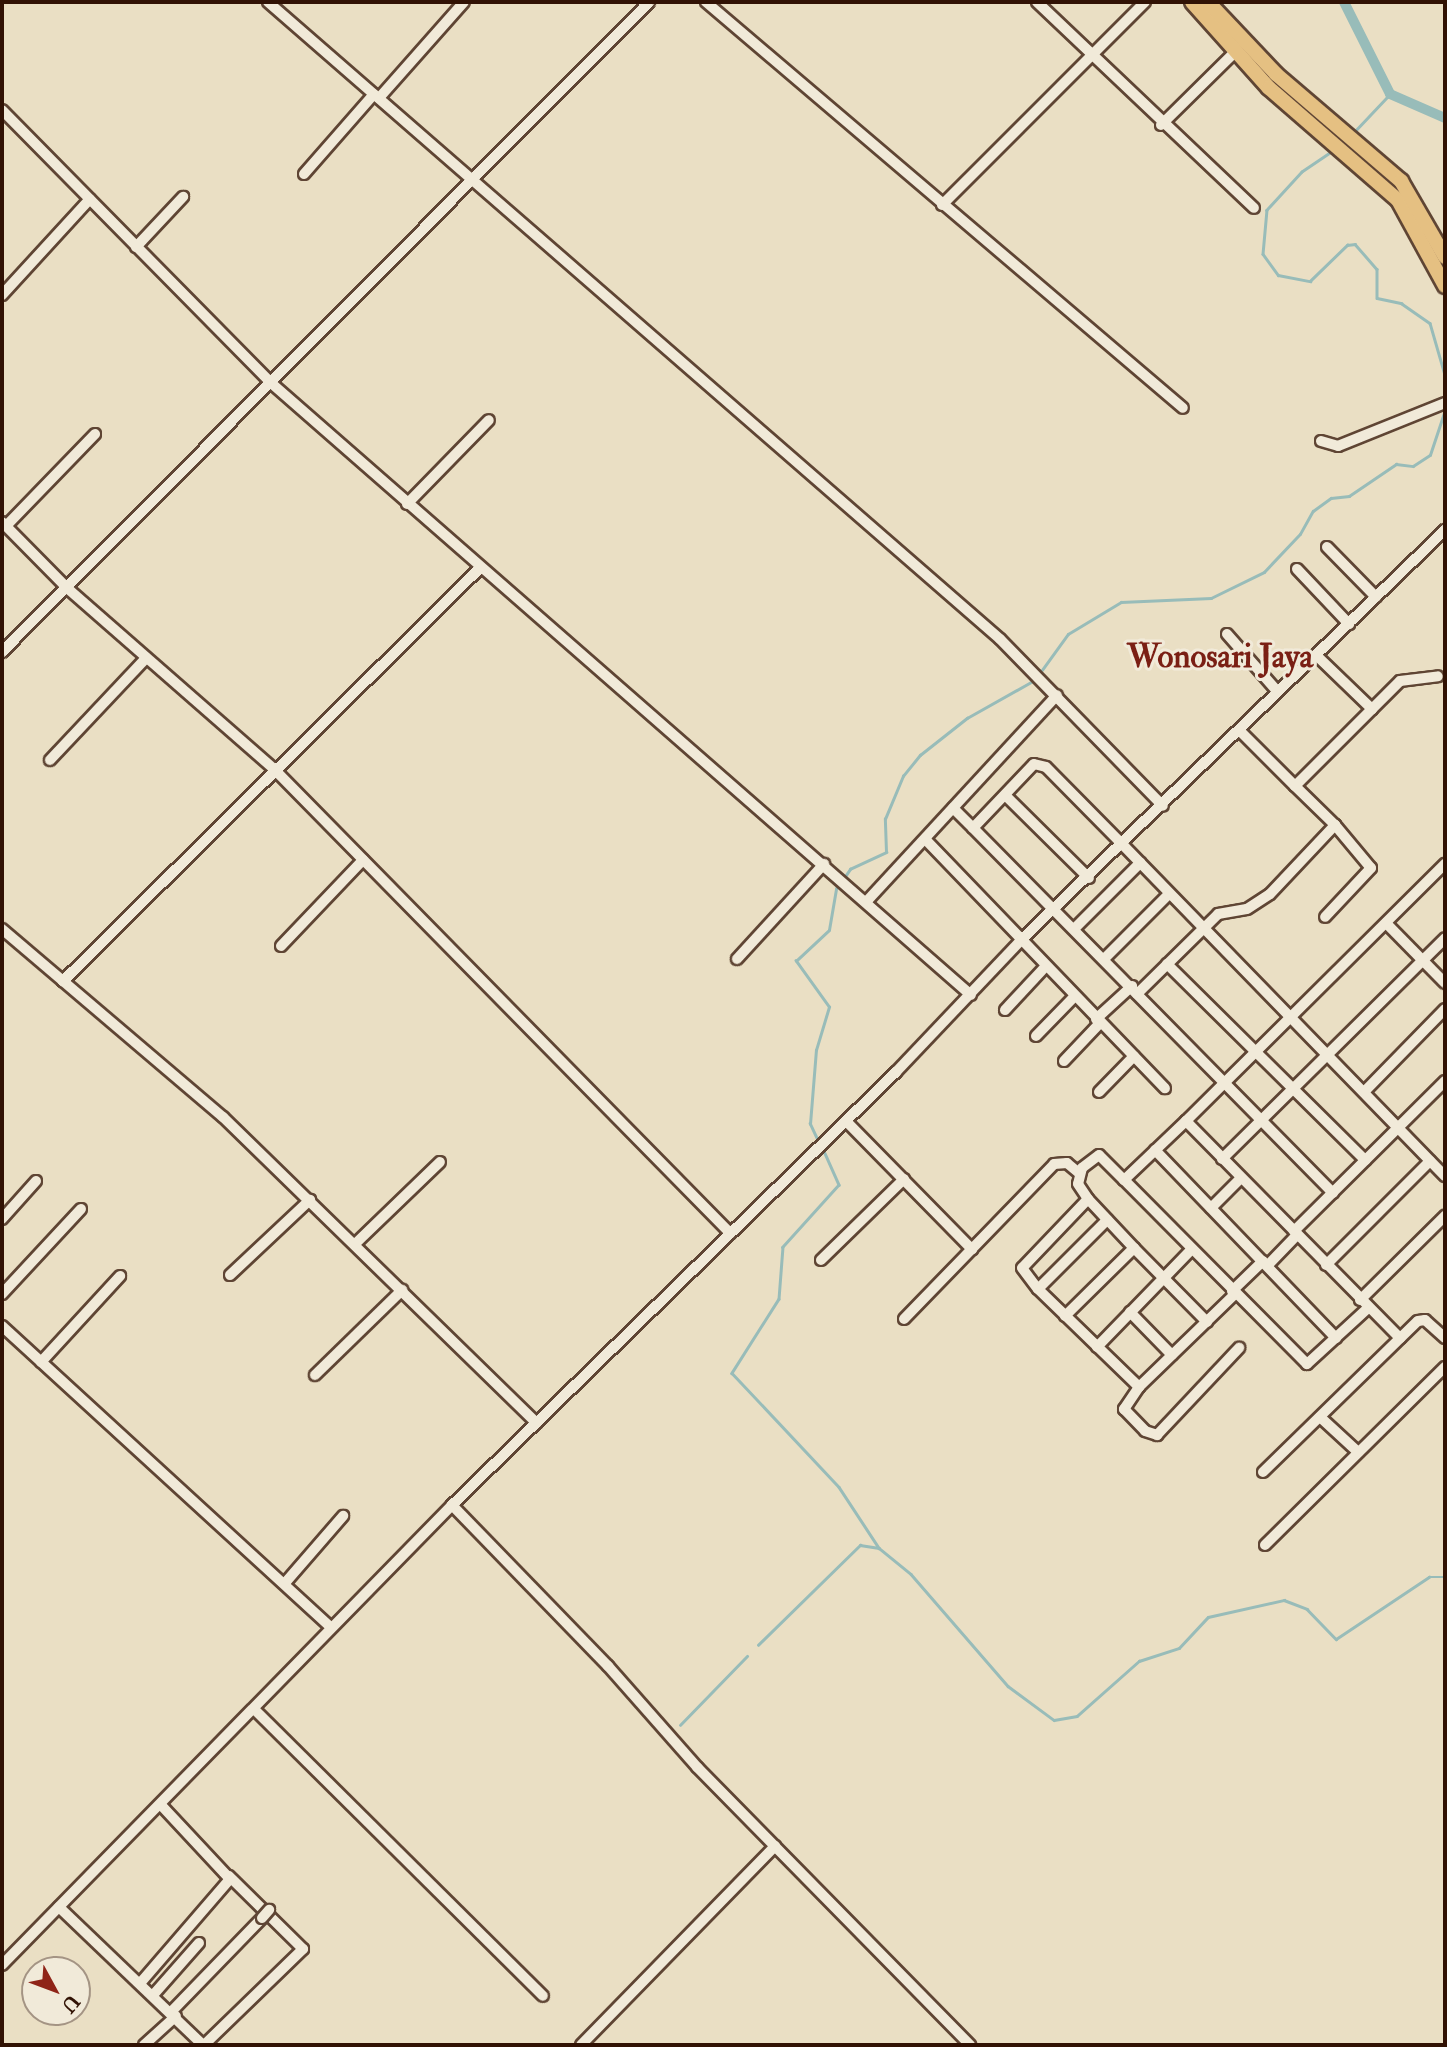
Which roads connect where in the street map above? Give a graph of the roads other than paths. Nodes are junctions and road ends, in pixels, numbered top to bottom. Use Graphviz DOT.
graph roads {
  1 [pos="268,2"];
  2 [pos="464,2"];
  3 [pos="649,2"];
  4 [pos="706,2"];
  5 [pos="1037,2"];
  6 [pos="1145,2"];
  7 [pos="1192,2"];
  8 [pos="1209,10"];
  9 [pos="1234,53"];
  10 [pos="1093,57"];
  11 [pos="377,96"];
  12 [pos="1305,100"];
  13 [pos="2,110"];
  14 [pos="1298,114"];
  15 [pos="1161,125"];
  16 [pos="304,174"];
  17 [pos="470,179"];
  18 [pos="183,197"];
  19 [pos="90,200"];
  20 [pos="943,205"];
  21 [pos="1254,208"];
  22 [pos="136,247"];
  23 [pos="1445,257"];
  24 [pos="1445,286"];
  25 [pos="2,295"];
  26 [pos="270,382"];
  27 [pos="1445,403"];
  28 [pos="1183,408"];
  29 [pos="489,420"];
  30 [pos="95,434"];
  31 [pos="1321,441"];
  32 [pos="407,504"];
  33 [pos="4,524"];
  34 [pos="1445,530"];
  35 [pos="1328,547"];
  36 [pos="479,569"];
  37 [pos="1297,569"];
  38 [pos="66,587"];
  39 [pos="1376,597"];
  40 [pos="1349,624"];
  41 [pos="1227,635"];
  42 [pos="2,652"];
  43 [pos="1317,655"];
  44 [pos="146,658"];
  45 [pos="1438,676"];
  46 [pos="1277,691"];
  47 [pos="1057,695"];
  48 [pos="1371,709"];
  49 [pos="1239,730"];
  50 [pos="50,760"];
  51 [pos="274,769"];
  52 [pos="1295,786"];
  53 [pos="1005,794"];
  54 [pos="1163,806"];
  55 [pos="953,808"];
  56 [pos="1335,825"];
  57 [pos="973,828"];
  58 [pos="925,839"];
  59 [pos="1123,845"];
  60 [pos="363,860"];
  61 [pos="1140,863"];
  62 [pos="824,864"];
  63 [pos="1445,864"];
  64 [pos="1088,878"];
  65 [pos="1169,894"];
  66 [pos="867,901"];
  67 [pos="1056,908"];
  68 [pos="1325,917"];
  69 [pos="1386,923"];
  70 [pos="1076,927"];
  71 [pos="2,929"];
  72 [pos="1203,929"];
  73 [pos="1023,938"];
  74 [pos="1445,938"];
  75 [pos="281,946"];
  76 [pos="1106,957"];
  77 [pos="737,959"];
  78 [pos="1423,960"];
  79 [pos="1167,964"];
  80 [pos="1045,967"];
  81 [pos="63,981"];
  82 [pos="1445,983"];
  83 [pos="1134,990"];
  84 [pos="971,995"];
  85 [pos="1074,997"];
  86 [pos="1445,1009"];
  87 [pos="1004,1010"];
  88 [pos="1292,1015"];
  89 [pos="1098,1021"];
  90 [pos="1036,1036"];
  91 [pos="1258,1049"];
  92 [pos="1134,1056"];
  93 [pos="1326,1056"];
  94 [pos="1065,1061"];
  95 [pos="1224,1081"];
  96 [pos="1445,1081"];
  97 [pos="1166,1088"];
  98 [pos="1295,1088"];
  99 [pos="1099,1092"];
  100 [pos="1364,1092"];
  101 [pos="1262,1120"];
  102 [pos="846,1121"];
  103 [pos="1186,1121"];
  104 [pos="1398,1127"];
  105 [pos="1155,1150"];
  106 [pos="1222,1159"];
  107 [pos="1365,1160"];
  108 [pos="1430,1161"];
  109 [pos="440,1162"];
  110 [pos="1079,1172"];
  111 [pos="1445,1176"];
  112 [pos="1241,1178"];
  113 [pos="904,1179"];
  114 [pos="1124,1180"];
  115 [pos="36,1181"];
  116 [pos="1333,1193"];
  117 [pos="1088,1199"];
  118 [pos="310,1200"];
  119 [pos="1211,1208"];
  120 [pos="81,1209"];
  121 [pos="1445,1216"];
  122 [pos="2,1219"];
  123 [pos="1107,1220"];
  124 [pos="730,1233"];
  125 [pos="1296,1233"];
  126 [pos="355,1244"];
  127 [pos="1133,1248"];
  128 [pos="972,1249"];
  129 [pos="1192,1250"];
  130 [pos="821,1260"];
  131 [pos="1266,1263"];
  132 [pos="1326,1265"];
  133 [pos="230,1275"];
  134 [pos="120,1276"];
  135 [pos="1162,1278"];
  136 [pos="1038,1289"];
  137 [pos="402,1290"];
  138 [pos="1233,1292"];
  139 [pos="2,1294"];
  140 [pos="1360,1300"];
  141 [pos="1368,1308"];
  142 [pos="1130,1312"];
  143 [pos="1065,1316"];
  144 [pos="904,1319"];
  145 [pos="1207,1322"];
  146 [pos="2,1326"];
  147 [pos="1336,1338"];
  148 [pos="1400,1338"];
  149 [pos="1445,1338"];
  150 [pos="1097,1347"];
  151 [pos="1239,1349"];
  152 [pos="1172,1354"];
  153 [pos="41,1362"];
  154 [pos="1445,1367"];
  155 [pos="315,1375"];
  156 [pos="1139,1387"];
  157 [pos="1320,1417"];
  158 [pos="537,1423"];
  159 [pos="1358,1452"];
  160 [pos="1263,1472"];
  161 [pos="452,1506"];
  162 [pos="343,1517"];
  163 [pos="1265,1545"];
  164 [pos="285,1583"];
  165 [pos="330,1626"];
  166 [pos="254,1709"];
  167 [pos="162,1806"];
  168 [pos="775,1846"];
  169 [pos="229,1876"];
  170 [pos="59,1907"];
  171 [pos="266,1914"];
  172 [pos="199,1944"];
  173 [pos="2,1965"];
  174 [pos="142,1981"];
  175 [pos="154,1994"];
  176 [pos="543,1996"];
  177 [pos="173,2014"];
  178 [pos="145,2045"];
  179 [pos="204,2045"];
  180 [pos="581,2045"];
  181 [pos="970,2045"];
  1 -- 11 [label="street"];
  2 -- 11 [label="street"];
  3 -- 17 [label="street"];
  4 -- 20 [label="street"];
  5 -- 10 [label="street"];
  6 -- 10 [label="street"];
  7 -- 8 [label="highway"];
  8 -- 9 [label="highway"];
  8 -- 12 [label="highway"];
  9 -- 14 [label="highway"];
  9 -- 15 [label="street"];
  10 -- 15 [label="street"];
  10 -- 20 [label="street"];
  11 -- 16 [label="street"];
  11 -- 17 [label="street"];
  12 -- 14 [label="highway"];
  12 -- 23 [label="highway"];
  13 -- 19 [label="street"];
  14 -- 24 [label="highway"];
  15 -- 21 [label="street"];
  17 -- 26 [label="street"];
  17 -- 47 [label="street"];
  18 -- 22 [label="street"];
  19 -- 22 [label="street"];
  19 -- 25 [label="street"];
  20 -- 28 [label="street"];
  22 -- 26 [label="street"];
  26 -- 32 [label="street"];
  26 -- 38 [label="street"];
  27 -- 31 [label="street"];
  29 -- 32 [label="street"];
  30 -- 33 [label="street"];
  32 -- 36 [label="street"];
  33 -- 38 [label="street"];
  34 -- 39 [label="street"];
  35 -- 39 [label="street"];
  36 -- 51 [label="street"];
  36 -- 62 [label="street"];
  37 -- 40 [label="street"];
  38 -- 42 [label="street"];
  38 -- 44 [label="street"];
  39 -- 40 [label="street"];
  40 -- 43 [label="street"];
  41 -- 46 [label="street"];
  43 -- 46 [label="street"];
  43 -- 48 [label="street"];
  44 -- 50 [label="street"];
  44 -- 51 [label="street"];
  45 -- 48 [label="street"];
  46 -- 49 [label="street"];
  47 -- 54 [label="street"];
  47 -- 55 [label="street"];
  48 -- 52 [label="street"];
  49 -- 52 [label="street"];
  49 -- 54 [label="street"];
  51 -- 60 [label="street"];
  51 -- 81 [label="street"];
  52 -- 56 [label="street"];
  53 -- 57 [label="street"];
  53 -- 59 [label="street"];
  53 -- 64 [label="street"];
  54 -- 59 [label="street"];
  55 -- 57 [label="street"];
  55 -- 58 [label="street"];
  56 -- 68 [label="street"];
  56 -- 72 [label="street"];
  57 -- 67 [label="street"];
  58 -- 66 [label="street"];
  58 -- 73 [label="street"];
  59 -- 61 [label="street"];
  59 -- 64 [label="street"];
  60 -- 75 [label="street"];
  60 -- 124 [label="street"];
  61 -- 65 [label="street"];
  61 -- 70 [label="street"];
  62 -- 66 [label="street"];
  62 -- 77 [label="street"];
  63 -- 69 [label="street"];
  64 -- 67 [label="street"];
  65 -- 72 [label="street"];
  65 -- 76 [label="street"];
  66 -- 84 [label="street"];
  67 -- 70 [label="street"];
  67 -- 73 [label="street"];
  69 -- 78 [label="street"];
  69 -- 88 [label="street"];
  70 -- 76 [label="street"];
  71 -- 81 [label="street"];
  72 -- 79 [label="street"];
  72 -- 88 [label="street"];
  73 -- 80 [label="street"];
  73 -- 84 [label="street"];
  74 -- 78 [label="street"];
  76 -- 83 [label="street"];
  78 -- 82 [label="street"];
  78 -- 93 [label="street"];
  79 -- 83 [label="street"];
  79 -- 91 [label="street"];
  80 -- 85 [label="street"];
  80 -- 87 [label="street"];
  81 -- 118 [label="street"];
  83 -- 89 [label="street"];
  83 -- 95 [label="street"];
  84 -- 102 [label="street"];
  85 -- 89 [label="street"];
  85 -- 90 [label="street"];
  86 -- 100 [label="street"];
  88 -- 91 [label="street"];
  88 -- 93 [label="street"];
  89 -- 92 [label="street"];
  89 -- 94 [label="street"];
  91 -- 95 [label="street"];
  91 -- 98 [label="street"];
  92 -- 97 [label="street"];
  92 -- 99 [label="street"];
  93 -- 98 [label="street"];
  93 -- 100 [label="street"];
  95 -- 101 [label="street"];
  95 -- 103 [label="street"];
  96 -- 104 [label="street"];
  98 -- 101 [label="street"];
  98 -- 107 [label="street"];
  100 -- 104 [label="street"];
  101 -- 106 [label="street"];
  101 -- 116 [label="street"];
  102 -- 113 [label="street"];
  102 -- 124 [label="street"];
  103 -- 105 [label="street"];
  103 -- 106 [label="street"];
  104 -- 107 [label="street"];
  104 -- 108 [label="street"];
  105 -- 114 [label="street"];
  105 -- 119 [label="street"];
  106 -- 112 [label="street"];
  107 -- 116 [label="street"];
  108 -- 111 [label="street"];
  108 -- 132 [label="street"];
  109 -- 126 [label="street"];
  110 -- 114 [label="street"];
  110 -- 117 [label="street"];
  110 -- 128 [label="street"];
  112 -- 119 [label="street"];
  112 -- 125 [label="street"];
  113 -- 128 [label="street"];
  113 -- 130 [label="street"];
  114 -- 129 [label="street"];
  115 -- 122 [label="street"];
  116 -- 125 [label="street"];
  117 -- 123 [label="street"];
  117 -- 136 [label="street"];
  118 -- 126 [label="street"];
  118 -- 133 [label="street"];
  119 -- 131 [label="street"];
  120 -- 139 [label="street"];
  121 -- 140 [label="street"];
  123 -- 127 [label="street"];
  123 -- 136 [label="street"];
  124 -- 158 [label="street"];
  125 -- 131 [label="street"];
  125 -- 132 [label="street"];
  126 -- 137 [label="street"];
  127 -- 135 [label="street"];
  127 -- 143 [label="street"];
  128 -- 144 [label="street"];
  129 -- 135 [label="street"];
  129 -- 138 [label="street"];
  131 -- 138 [label="street"];
  131 -- 147 [label="street"];
  132 -- 140 [label="street"];
  134 -- 153 [label="street"];
  135 -- 142 [label="street"];
  135 -- 145 [label="street"];
  136 -- 143 [label="street"];
  137 -- 155 [label="street"];
  137 -- 158 [label="street"];
  138 -- 145 [label="street"];
  138 -- 147 [label="street"];
  140 -- 141 [label="street"];
  141 -- 147 [label="street"];
  141 -- 148 [label="street"];
  142 -- 150 [label="street"];
  142 -- 152 [label="street"];
  143 -- 150 [label="street"];
  145 -- 152 [label="street"];
  146 -- 153 [label="street"];
  148 -- 149 [label="street"];
  148 -- 157 [label="street"];
  150 -- 156 [label="street"];
  151 -- 156 [label="street"];
  152 -- 156 [label="street"];
  153 -- 164 [label="street"];
  154 -- 159 [label="street"];
  157 -- 159 [label="street"];
  157 -- 160 [label="street"];
  158 -- 161 [label="street"];
  159 -- 163 [label="street"];
  161 -- 165 [label="street"];
  161 -- 168 [label="street"];
  162 -- 164 [label="street"];
  164 -- 165 [label="street"];
  165 -- 166 [label="street"];
  166 -- 167 [label="street"];
  166 -- 176 [label="street"];
  167 -- 169 [label="street"];
  167 -- 170 [label="street"];
  168 -- 180 [label="street"];
  168 -- 181 [label="street"];
  169 -- 174 [label="street"];
  169 -- 179 [label="street"];
  170 -- 173 [label="street"];
  170 -- 174 [label="street"];
  171 -- 177 [label="street"];
  172 -- 175 [label="street"];
  174 -- 175 [label="street"];
  175 -- 177 [label="street"];
  177 -- 178 [label="street"];
  177 -- 179 [label="street"];
}
